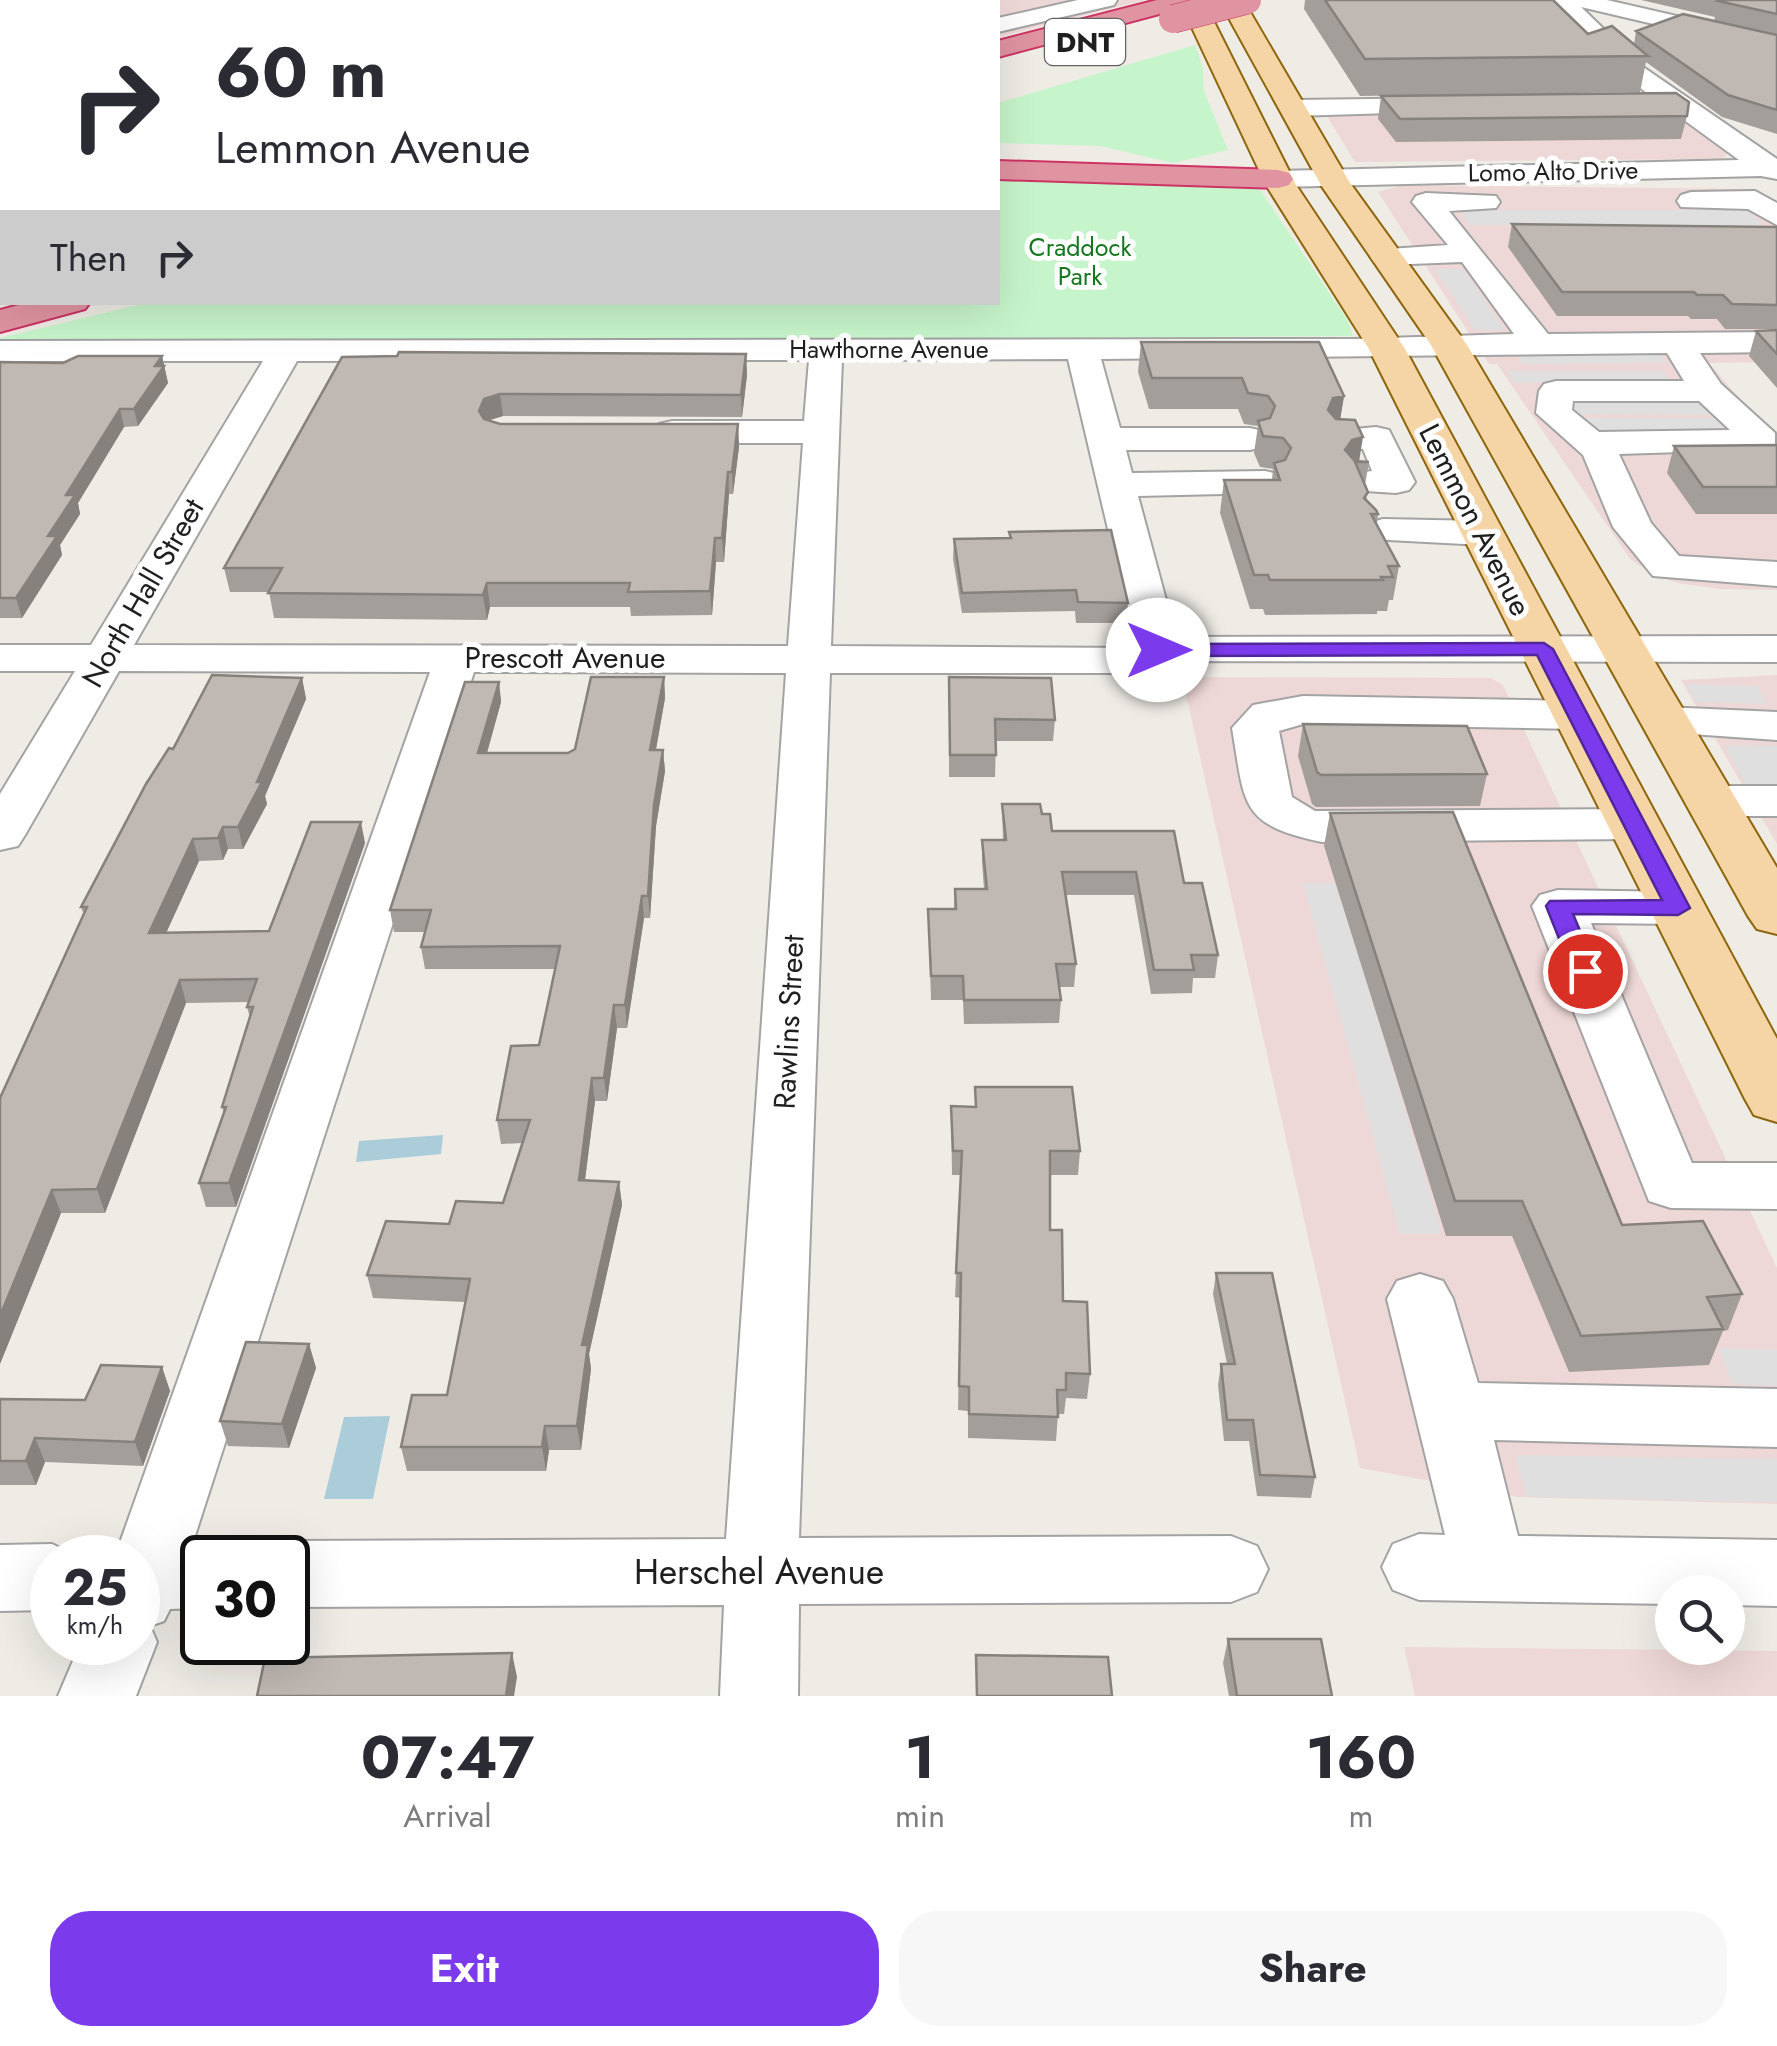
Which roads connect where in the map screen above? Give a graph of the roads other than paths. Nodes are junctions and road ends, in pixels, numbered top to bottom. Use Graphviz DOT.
graph roads {
  1 [pos="1106,0"];
  2 [pos="1231,0"];
  3 [pos="1246,0"];
  4 [pos="1561,0"];
  5 [pos="1578,0"];
  6 [pos="1179,6"];
  7 [pos="1000,24"];
  8 [pos="1777,46"];
  9 [pos="1000,49"];
  10 [pos="1000,65"];
  11 [pos="1674,103"];
  12 [pos="1625,104"];
  13 [pos="1470,105"];
  14 [pos="1294,108"];
  15 [pos="1256,134"];
  16 [pos="1000,158"];
  17 [pos="1201,168"];
  18 [pos="1710,168"];
  19 [pos="1000,170"];
  20 [pos="1774,170"];
  21 [pos="1576,171"];
  22 [pos="1487,172"];
  23 [pos="1276,173"];
  24 [pos="1329,175"];
  25 [pos="1602,201"];
  26 [pos="1659,201"];
  27 [pos="1543,202"];
  28 [pos="1777,216"];
  29 [pos="1739,230"];
  30 [pos="1777,230"];
  31 [pos="1471,238"];
  32 [pos="1385,256"];
  33 [pos="68,305"];
  34 [pos="1777,342"];
  35 [pos="1677,343"];
  36 [pos="1448,344"];
  37 [pos="1538,344"];
  38 [pos="3,347"];
  39 [pos="826,349"];
  40 [pos="286,351"];
  41 [pos="1388,370"];
  42 [pos="1098,372"];
  43 [pos="1708,391"];
  44 [pos="634,432"];
  45 [pos="822,432"];
  46 [pos="1499,432"];
  47 [pos="1584,438"];
  48 [pos="1344,439"];
  49 [pos="1104,440"];
  50 [pos="1250,440"];
  51 [pos="1265,482"];
  52 [pos="1363,482"];
  53 [pos="1116,485"];
  54 [pos="1383,531"];
  55 [pos="1483,532"];
  56 [pos="1777,574"];
  57 [pos="1544,649"];
  58 [pos="1624,649"];
  59 [pos="1774,654"];
  60 [pos="1144,655"];
  61 [pos="0,658"];
  62 [pos="106,658"];
  63 [pos="457,658"];
  64 [pos="810,658"];
  65 [pos="1578,715"];
  66 [pos="1664,720"];
  67 [pos="1777,726"];
  68 [pos="1710,800"];
  69 [pos="1777,801"];
  70 [pos="1634,824"];
  71 [pos="0,835"];
  72 [pos="1770,891"];
  73 [pos="1678,908"];
  74 [pos="1777,1099"];
  75 [pos="1777,1186"];
  76 [pos="1420,1299"];
  77 [pos="1452,1411"];
  78 [pos="1777,1418"];
  79 [pos="160,1560"];
  80 [pos="1231,1569"];
  81 [pos="762,1571"];
  82 [pos="1777,1573"];
  83 [pos="310,1574"];
  84 [pos="30,1577"];
  85 [pos="0,1578"];
  86 [pos="113,1665"];
  87 [pos="97,1696"];
  88 [pos="759,1696"];
  1 -- 7 [label="street"];
  2 -- 14 [label="main road, Lemmon Avenue"];
  3 -- 6 [label="highway, DNT, bridge"];
  4 -- 11 [label="street"];
  5 -- 8 [label="street"];
  6 -- 9 [label="highway, DNT"];
  6 -- 10 [label="highway, DNT"];
  6 -- 15 [label="main road, Lemmon Avenue"];
  11 -- 12 [label="street"];
  11 -- 20 [label="street"];
  13 -- 14 [label="street"];
  14 -- 24 [label="main road, Lemmon Avenue"];
  15 -- 17 [label="highway"];
  15 -- 23 [label="main road, Lemmon Avenue"];
  16 -- 17 [label="highway"];
  17 -- 23 [label="highway"];
  18 -- 20 [label="street, Lomo Alto Drive"];
  18 -- 21 [label="street, Lomo Alto Drive"];
  18 -- 22 [label="street"];
  19 -- 23 [label="highway"];
  21 -- 22 [label="street, Lomo Alto Drive"];
  21 -- 25 [label="street"];
  22 -- 24 [label="street, Lomo Alto Drive"];
  23 -- 24 [label="street, Lomo Alto Drive"];
  23 -- 41 [label="main road, Lemmon Avenue"];
  24 -- 32 [label="main road, Lemmon Avenue"];
  26 -- 28 [label="street"];
  27 -- 31 [label="street"];
  29 -- 30 [label="street"];
  31 -- 32 [label="street"];
  31 -- 37 [label="street"];
  32 -- 36 [label="main road, Lemmon Avenue"];
  33 -- 38 [label="highway"];
  34 -- 35 [label="street, Hawthorne Avenue"];
  35 -- 37 [label="street, Hawthorne Avenue"];
  35 -- 43 [label="street"];
  36 -- 37 [label="street, Hawthorne Avenue"];
  36 -- 41 [label="street, Hawthorne Avenue"];
  36 -- 46 [label="main road, Lemmon Avenue"];
  38 -- 40 [label="street, Hawthorne Avenue"];
  39 -- 40 [label="street, Hawthorne Avenue"];
  39 -- 42 [label="street, Hawthorne Avenue"];
  39 -- 45 [label="street, Rawlins Street"];
  40 -- 62 [label="street, North Hall Street"];
  41 -- 42 [label="street, Hawthorne Avenue"];
  41 -- 55 [label="main road, Lemmon Avenue"];
  42 -- 49 [label="street"];
  43 -- 47 [label="street"];
  43 -- 47 [label="street"];
  44 -- 45 [label="street"];
  45 -- 64 [label="street, Rawlins Street"];
  46 -- 47 [label="street"];
  46 -- 58 [label="main road, Lemmon Avenue"];
  47 -- 56 [label="street"];
  48 -- 52 [label="street"];
  49 -- 50 [label="street"];
  49 -- 53 [label="street"];
  51 -- 53 [label="street"];
  53 -- 60 [label="street"];
  54 -- 55 [label="street"];
  55 -- 57 [label="main road, Lemmon Avenue"];
  57 -- 58 [label="street, Prescott Avenue"];
  57 -- 60 [label="street, Prescott Avenue"];
  57 -- 65 [label="main road, Lemmon Avenue"];
  58 -- 59 [label="street, Prescott Avenue"];
  58 -- 66 [label="main road, Lemmon Avenue"];
  60 -- 64 [label="street, Prescott Avenue"];
  61 -- 62 [label="street, Prescott Avenue"];
  62 -- 63 [label="street, Prescott Avenue"];
  62 -- 71 [label="street, North Hall Street"];
  63 -- 64 [label="street, Prescott Avenue"];
  63 -- 79 [label="street"];
  64 -- 81 [label="street, Rawlins Street"];
  65 -- 70 [label="main road, Lemmon Avenue"];
  65 -- 70 [label="street"];
  66 -- 67 [label="street"];
  66 -- 68 [label="main road, Lemmon Avenue"];
  68 -- 69 [label="street"];
  68 -- 72 [label="main road, Lemmon Avenue"];
  70 -- 73 [label="main road, Lemmon Avenue"];
  73 -- 74 [label="main road, Lemmon Avenue"];
  73 -- 75 [label="street"];
  76 -- 77 [label="street"];
  77 -- 78 [label="street"];
  77 -- 82 [label="street"];
  80 -- 81 [label="street, Herschel Avenue"];
  81 -- 83 [label="street, Herschel Avenue"];
  81 -- 88 [label="street, Rawlins Street"];
  84 -- 85 [label="street"];
  86 -- 87 [label="street"];
}
